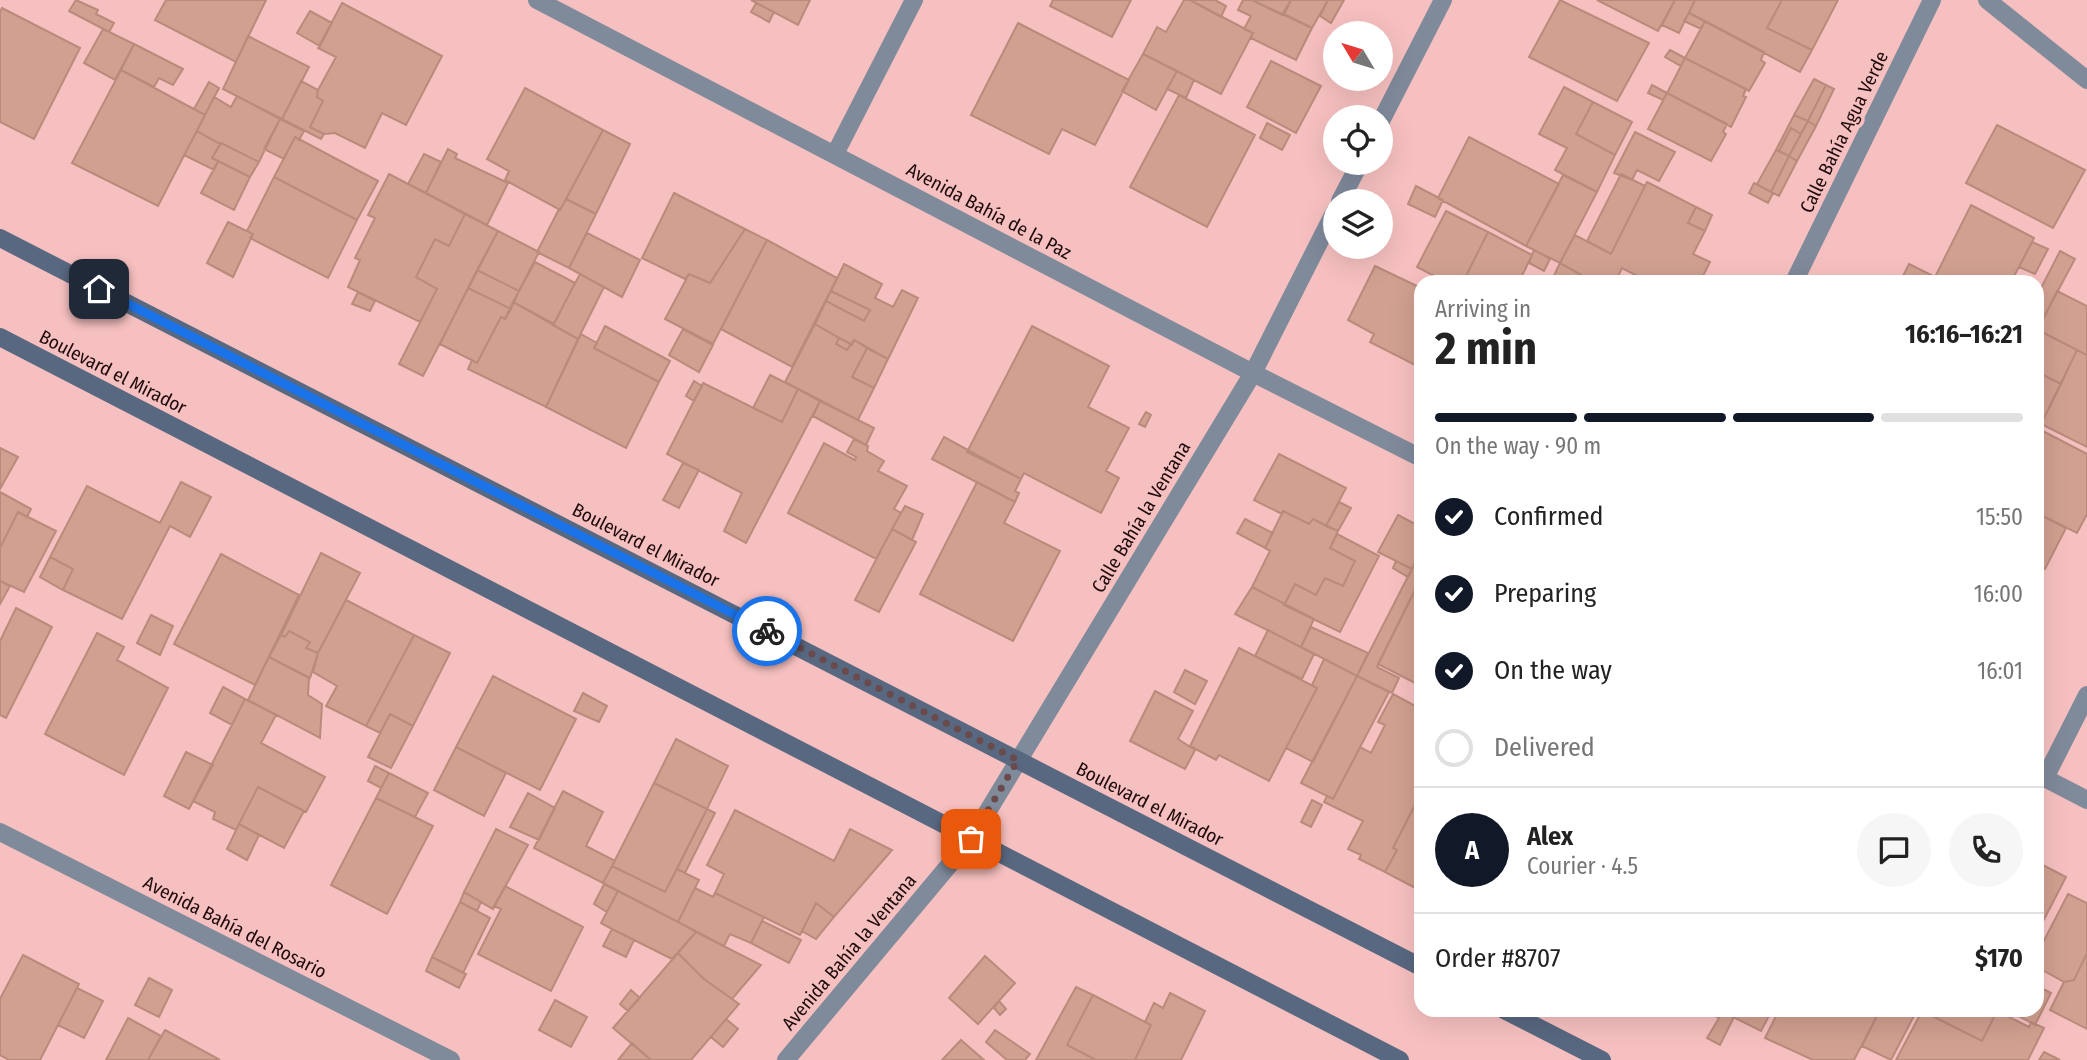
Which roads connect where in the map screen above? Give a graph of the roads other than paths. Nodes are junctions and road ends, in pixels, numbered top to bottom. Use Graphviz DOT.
graph roads {
  1 [pos="537,0"];
  2 [pos="914,0"];
  3 [pos="1443,0"];
  4 [pos="1932,0"];
  5 [pos="1987,0"];
  6 [pos="2087,80"];
  7 [pos="1389,105"];
  8 [pos="835,154"];
  9 [pos="1323,235"];
  10 [pos="0,238"];
  11 [pos="1797,275"];
  12 [pos="0,337"];
  13 [pos="1253,373"];
  14 [pos="1414,454"];
  15 [pos="2087,695"];
  16 [pos="1018,760"];
  17 [pos="2044,771"];
  18 [pos="2044,778"];
  19 [pos="2087,800"];
  20 [pos="0,832"];
  21 [pos="971,839"];
  22 [pos="1414,963"];
  23 [pos="1518,1017"];
  24 [pos="451,1060"];
  25 [pos="786,1060"];
  26 [pos="1401,1060"];
  27 [pos="1602,1060"];
  1 -- 8 [label="street, Avenida Bahía de la Paz"];
  2 -- 8 [label="street"];
  3 -- 7 [label="street"];
  4 -- 11 [label="street, Calle Bahía Agua Verde"];
  5 -- 6 [label="street"];
  8 -- 13 [label="street, Avenida Bahía de la Paz"];
  9 -- 13 [label="street, Calle Bahía la Ventana"];
  10 -- 16 [label="main road, Boulevard el Mirador"];
  12 -- 21 [label="main road, Boulevard el Mirador"];
  13 -- 14 [label="street, Avenida Bahía de la Paz"];
  13 -- 16 [label="street, Calle Bahía la Ventana"];
  15 -- 17 [label="street"];
  16 -- 21 [label="street, Calle Bahía la Ventana"];
  16 -- 22 [label="main road, Boulevard el Mirador"];
  18 -- 19 [label="street"];
  20 -- 24 [label="street, Avenida Bahía del Rosario"];
  21 -- 25 [label="street, Avenida Bahía la Ventana"];
  21 -- 26 [label="main road, Boulevard el Mirador"];
  23 -- 27 [label="main road"];
}
